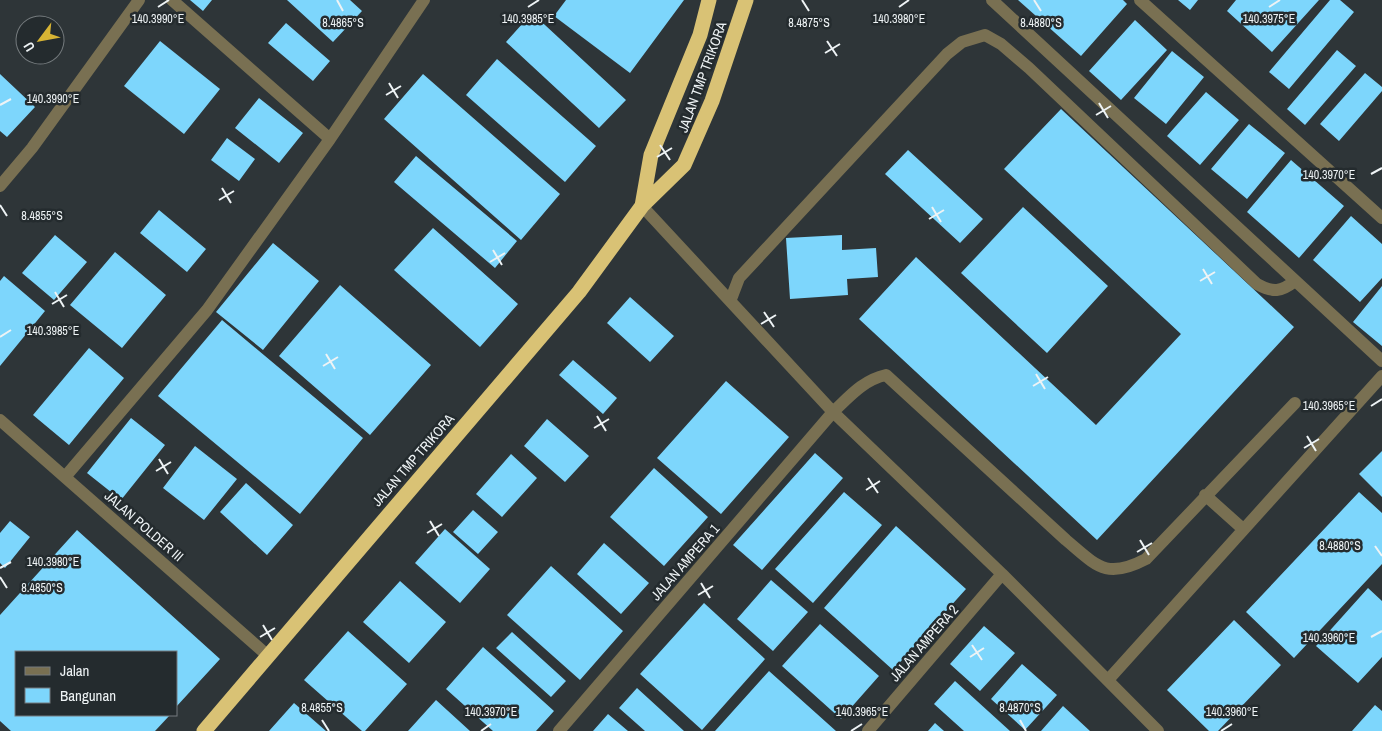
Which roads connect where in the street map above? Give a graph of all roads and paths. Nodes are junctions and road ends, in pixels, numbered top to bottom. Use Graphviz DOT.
graph roads {
  1 [pos="139,0"];
  2 [pos="172,0"];
  3 [pos="424,0"];
  4 [pos="746,0"];
  5 [pos="992,0"];
  6 [pos="1140,0"];
  7 [pos="707,1"];
  8 [pos="330,139"];
  9 [pos="0,186"];
  10 [pos="642,206"];
  11 [pos="1382,218"];
  12 [pos="1295,281"];
  13 [pos="731,299"];
  14 [pos="1382,360"];
  15 [pos="1382,376"];
  16 [pos="1295,403"];
  17 [pos="833,412"];
  18 [pos="0,420"];
  19 [pos="65,477"];
  20 [pos="1205,496"];
  21 [pos="1244,529"];
  22 [pos="1002,574"];
  23 [pos="267,655"];
  24 [pos="1108,680"];
  25 [pos="204,731"];
  26 [pos="559,731"];
  27 [pos="868,731"];
  28 [pos="1158,731"];
  1 -- 9 [label="street"];
  2 -- 8 [label="street"];
  3 -- 8 [label="street"];
  4 -- 10 [label="highway, JALAN TMP TRIKORA"];
  5 -- 12 [label="street"];
  6 -- 11 [label="street"];
  7 -- 10 [label="highway, JALAN TMP TRIKORA"];
  8 -- 19 [label="street"];
  10 -- 13 [label="street"];
  10 -- 23 [label="highway, JALAN TMP TRIKORA"];
  12 -- 13 [label="street"];
  12 -- 14 [label="street"];
  13 -- 17 [label="street"];
  15 -- 21 [label="street"];
  16 -- 20 [label="street"];
  17 -- 20 [label="street, JALAN AMPERA 1"];
  17 -- 22 [label="street"];
  17 -- 26 [label="street, JALAN AMPERA 1"];
  18 -- 19 [label="street, JALAN POLDER III"];
  19 -- 23 [label="street, JALAN POLDER III"];
  20 -- 21 [label="street"];
  21 -- 24 [label="street"];
  22 -- 24 [label="street"];
  22 -- 27 [label="street, JALAN AMPERA 2"];
  23 -- 25 [label="highway, JALAN TMP TRIKORA"];
  24 -- 28 [label="street"];
}
